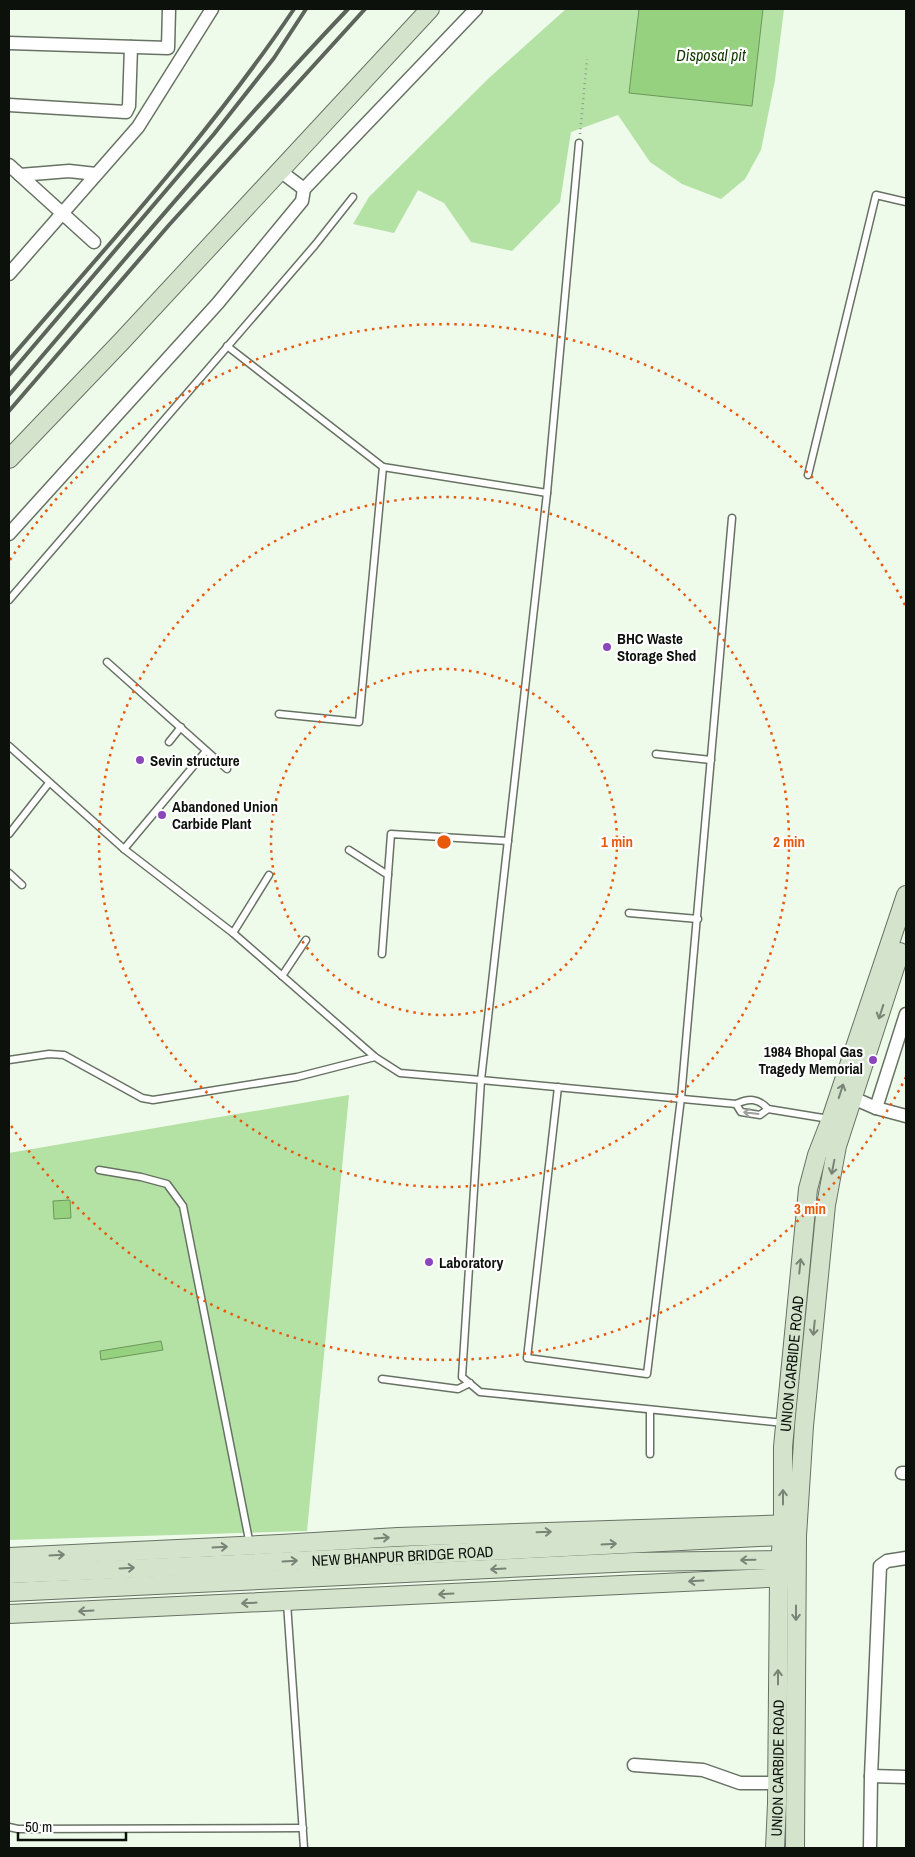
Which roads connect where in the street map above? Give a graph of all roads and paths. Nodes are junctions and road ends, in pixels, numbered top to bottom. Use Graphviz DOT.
graph roads {
  1 [pos="169,9"];
  2 [pos="212,9"];
  3 [pos="430,9"];
  4 [pos="476,9"];
  5 [pos="9,43"];
  6 [pos="131,47"];
  7 [pos="587,59"];
  8 [pos="9,106"];
  9 [pos="579,143"];
  10 [pos="9,165"];
  11 [pos="280,171"];
  12 [pos="96,174"];
  13 [pos="20,175"];
  14 [pos="304,189"];
  15 [pos="353,197"];
  16 [pos="906,202"];
  17 [pos="62,214"];
  18 [pos="94,242"];
  19 [pos="10,270"];
  20 [pos="227,346"];
  21 [pos="9,460"];
  22 [pos="383,467"];
  23 [pos="808,475"];
  24 [pos="547,493"];
  25 [pos="732,518"];
  26 [pos="9,534"];
  27 [pos="9,600"];
  28 [pos="107,662"];
  29 [pos="279,714"];
  30 [pos="181,727"];
  31 [pos="169,742"];
  32 [pos="9,746"];
  33 [pos="206,751"];
  34 [pos="656,754"];
  35 [pos="711,760"];
  36 [pos="227,768"];
  37 [pos="49,783"];
  38 [pos="9,834"];
  39 [pos="508,841"];
  40 [pos="124,849"];
  41 [pos="349,850"];
  42 [pos="9,873"];
  43 [pos="269,875"];
  44 [pos="388,875"];
  45 [pos="22,885"];
  46 [pos="906,895"];
  47 [pos="630,913"];
  48 [pos="698,920"];
  49 [pos="906,932"];
  50 [pos="233,933"];
  51 [pos="306,940"];
  52 [pos="382,954"];
  53 [pos="282,976"];
  54 [pos="906,1014"];
  55 [pos="900,1053"];
  56 [pos="375,1057"];
  57 [pos="9,1060"];
  58 [pos="481,1080"];
  59 [pos="558,1087"];
  60 [pos="681,1098"];
  61 [pos="853,1098"];
  62 [pos="736,1104"];
  63 [pos="876,1108"];
  64 [pos="768,1109"];
  65 [pos="906,1116"];
  66 [pos="838,1120"];
  67 [pos="99,1170"];
  68 [pos="382,1379"];
  69 [pos="470,1383"];
  70 [pos="650,1410"];
  71 [pos="794,1424"];
  72 [pos="650,1454"];
  73 [pos="790,1530"];
  74 [pos="250,1546"];
  75 [pos="9,1558"];
  76 [pos="906,1558"];
  77 [pos="788,1568"];
  78 [pos="9,1574"];
  79 [pos="9,1592"];
  80 [pos="287,1601"];
  81 [pos="9,1614"];
  82 [pos="634,1764"];
  83 [pos="872,1776"];
  84 [pos="906,1777"];
  85 [pos="777,1783"];
  86 [pos="9,1827"];
  87 [pos="303,1828"];
  88 [pos="304,1848"];
  89 [pos="775,1848"];
  90 [pos="795,1848"];
  91 [pos="870,1848"];
  1 -- 6 [label="street"];
  2 -- 12 [label="street"];
  3 -- 11 [label="street"];
  4 -- 14 [label="street"];
  5 -- 6 [label="street"];
  6 -- 8 [label="street"];
  7 -- 9 [label="path"];
  9 -- 24 [label="lane"];
  10 -- 13 [label="street"];
  11 -- 14 [label="street"];
  11 -- 21 [label="street"];
  12 -- 13 [label="street"];
  12 -- 17 [label="street"];
  13 -- 17 [label="street"];
  14 -- 26 [label="street"];
  15 -- 20 [label="lane"];
  16 -- 23 [label="lane"];
  17 -- 18 [label="street"];
  17 -- 19 [label="street"];
  20 -- 22 [label="lane"];
  20 -- 27 [label="lane"];
  22 -- 24 [label="lane"];
  22 -- 29 [label="lane"];
  24 -- 39 [label="lane"];
  25 -- 35 [label="lane"];
  28 -- 30 [label="lane"];
  30 -- 31 [label="lane"];
  30 -- 33 [label="lane"];
  32 -- 37 [label="lane"];
  33 -- 36 [label="lane"];
  33 -- 40 [label="lane"];
  34 -- 35 [label="lane"];
  35 -- 48 [label="lane"];
  37 -- 38 [label="lane"];
  37 -- 40 [label="lane"];
  39 -- 44 [label="lane"];
  39 -- 58 [label="lane"];
  40 -- 50 [label="lane"];
  41 -- 44 [label="lane"];
  42 -- 45 [label="lane"];
  43 -- 50 [label="lane"];
  44 -- 52 [label="lane"];
  66 -- 46 [label="street, UNION CARBIDE ROAD, one-way"];
  47 -- 48 [label="lane"];
  48 -- 60 [label="lane"];
  49 -- 61 [label="street, UNION CARBIDE ROAD, one-way"];
  50 -- 53 [label="lane"];
  51 -- 53 [label="lane"];
  53 -- 56 [label="lane"];
  54 -- 55 [label="street"];
  55 -- 63 [label="street"];
  56 -- 57 [label="lane"];
  56 -- 58 [label="lane"];
  58 -- 59 [label="lane"];
  58 -- 69 [label="lane"];
  59 -- 60 [label="lane"];
  59 -- 60 [label="lane"];
  60 -- 62 [label="lane"];
  61 -- 63 [label="street"];
  61 -- 66 [label="street, UNION CARBIDE ROAD"];
  62 -- 64 [label="lane"];
  64 -- 62 [label="lane, one-way"];
  63 -- 65 [label="street"];
  64 -- 66 [label="lane"];
  66 -- 71 [label="street, UNION CARBIDE ROAD"];
  67 -- 74 [label="lane"];
  68 -- 69 [label="lane"];
  69 -- 70 [label="lane"];
  70 -- 71 [label="lane"];
  70 -- 72 [label="lane"];
  71 -- 73 [label="street, UNION CARBIDE ROAD"];
  74 -- 73 [label="street, one-way"];
  73 -- 77 [label="street, UNION CARBIDE ROAD"];
  78 -- 73 [label="street, NEW BHANPUR BRIDGE ROAD, one-way"];
  75 -- 74 [label="street, one-way"];
  76 -- 83 [label="street"];
  77 -- 79 [label="street, NEW BHANPUR BRIDGE ROAD, one-way"];
  77 -- 80 [label="street, one-way"];
  85 -- 77 [label="street, UNION CARBIDE ROAD, one-way"];
  77 -- 90 [label="street, UNION CARBIDE ROAD, one-way"];
  80 -- 81 [label="street, one-way"];
  80 -- 87 [label="lane"];
  82 -- 85 [label="street"];
  83 -- 84 [label="street"];
  83 -- 91 [label="street"];
  85 -- 89 [label="street, UNION CARBIDE ROAD"];
  86 -- 87 [label="lane"];
  87 -- 88 [label="lane"];
}
